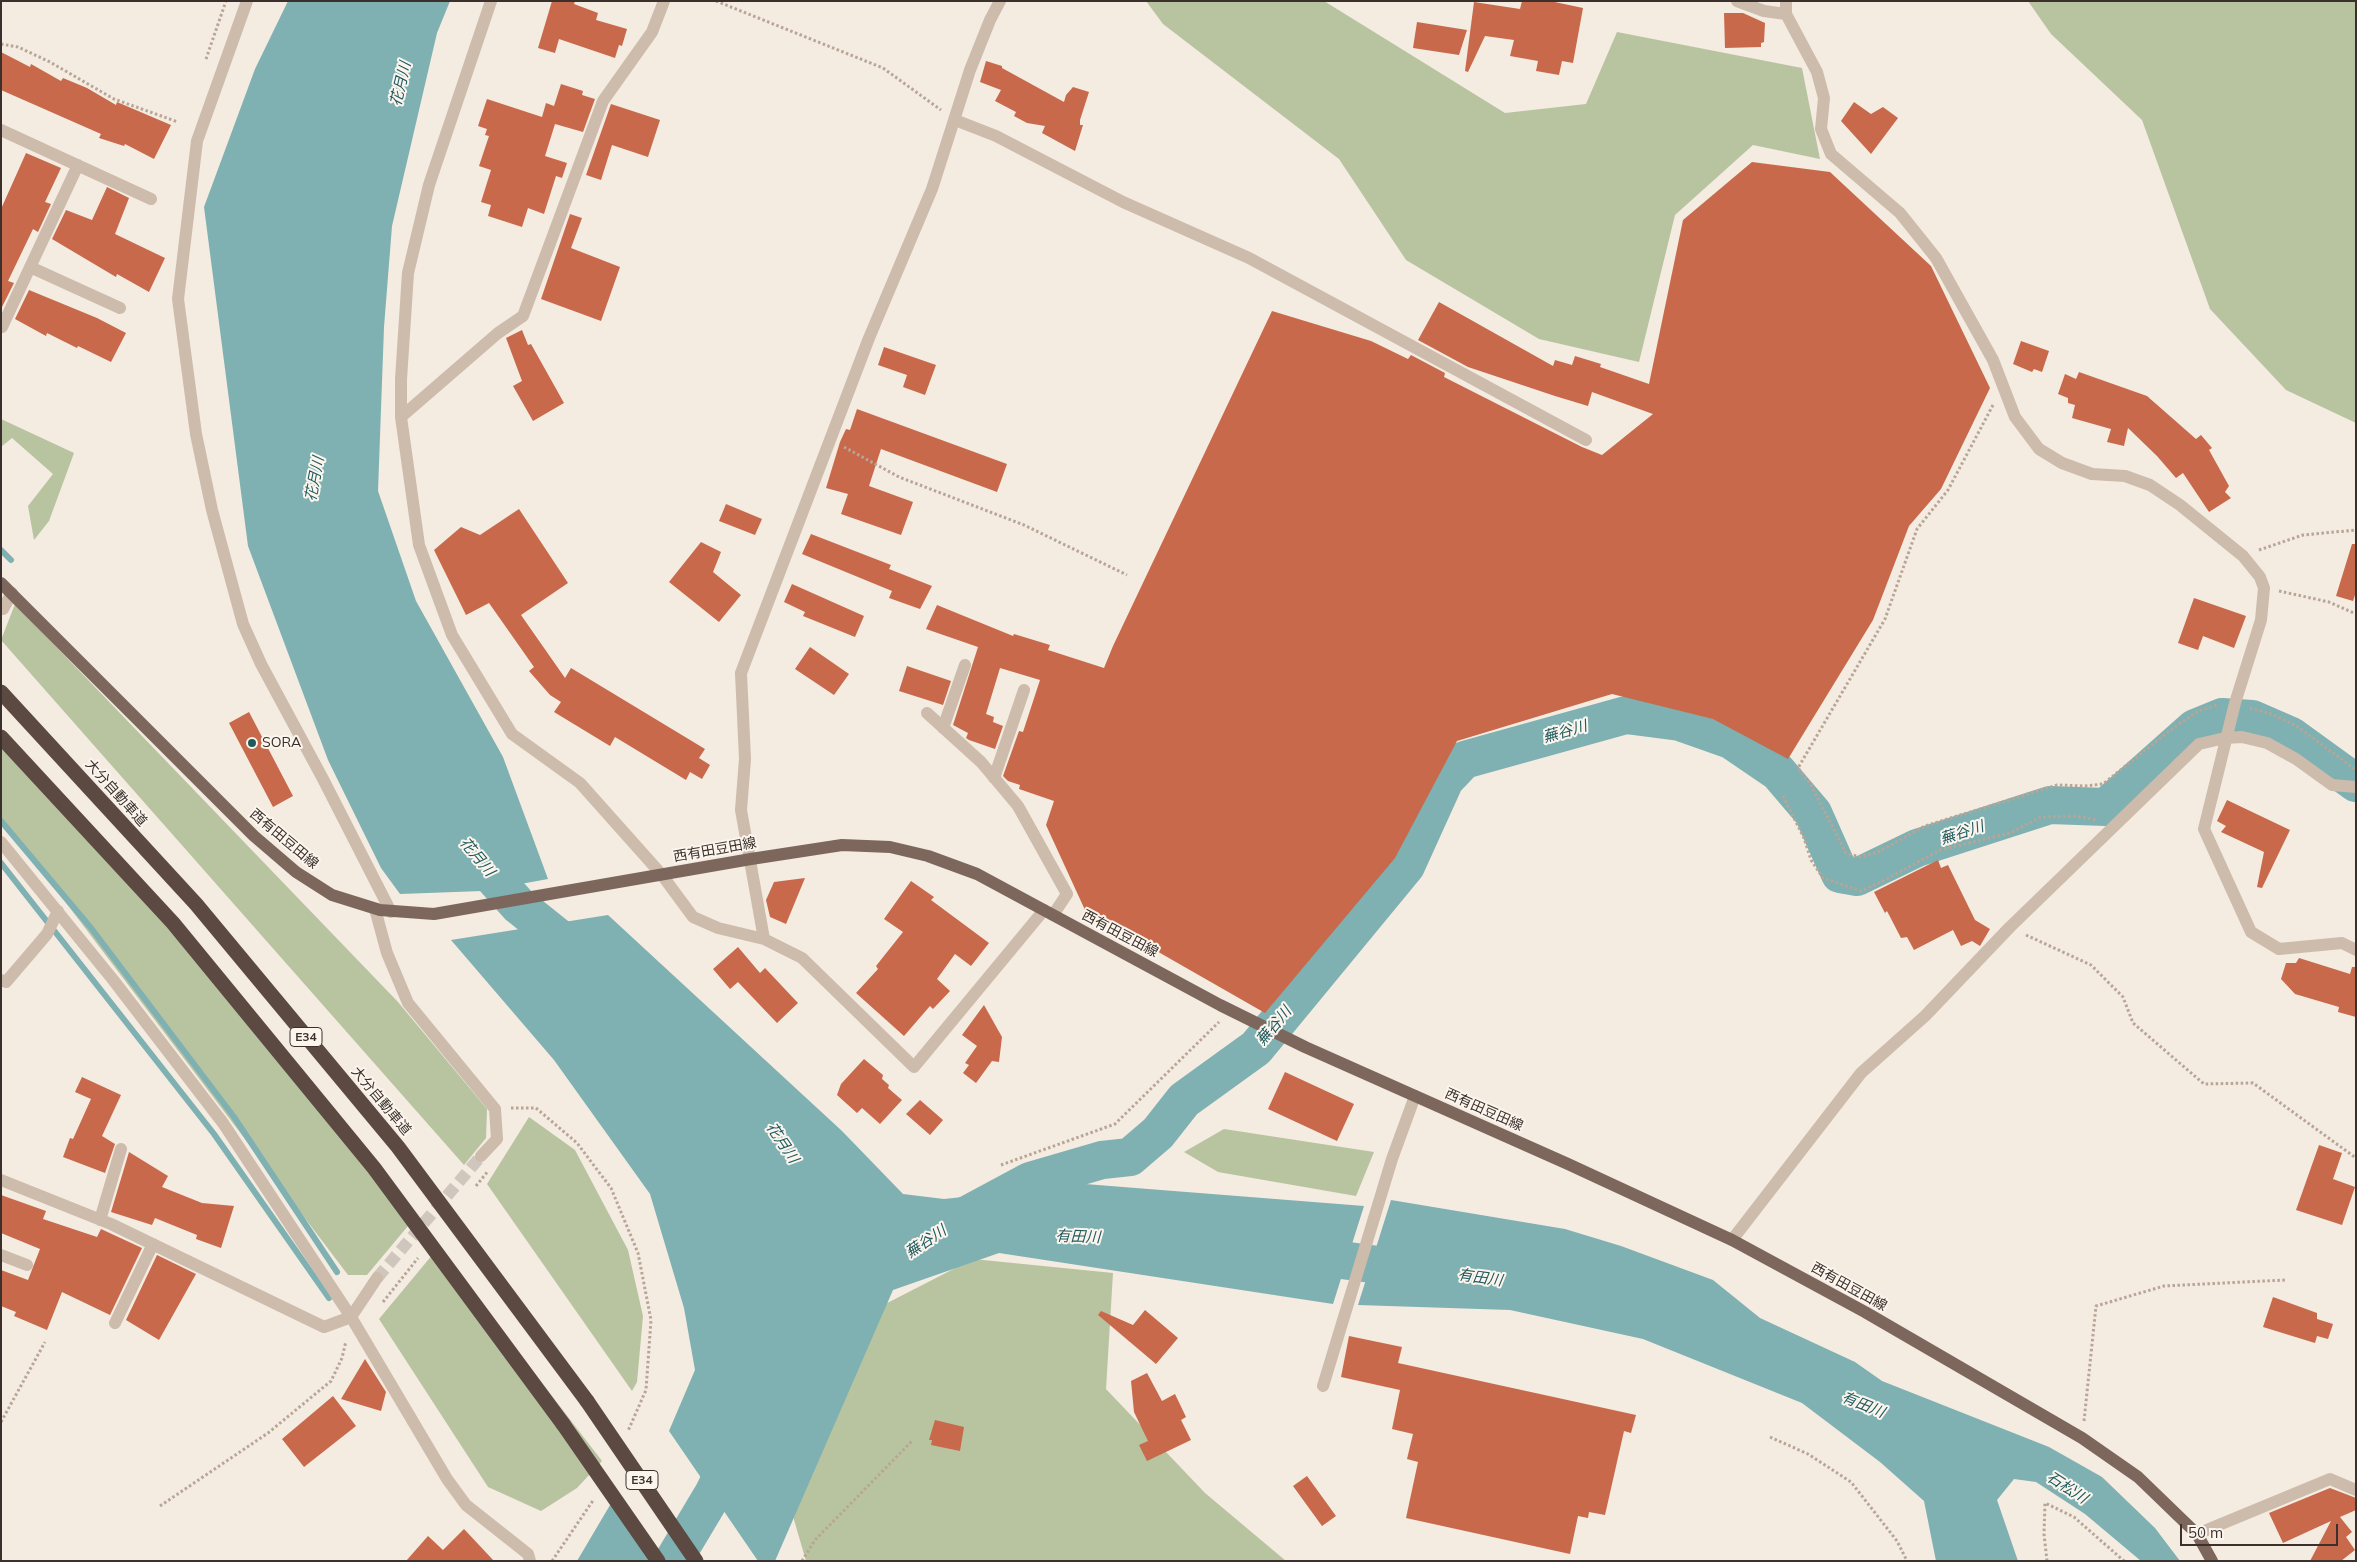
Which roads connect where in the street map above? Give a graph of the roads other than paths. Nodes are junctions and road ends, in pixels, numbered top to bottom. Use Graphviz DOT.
graph roads {
  1 [pos="247,1"];
  2 [pos="491,1"];
  3 [pos="664,1"];
  4 [pos="1000,1"];
  5 [pos="1737,1"];
  6 [pos="1786,1"];
  7 [pos="1786,14"];
  8 [pos="954,120"];
  9 [pos="1,130"];
  10 [pos="78,165"];
  11 [pos="151,199"];
  12 [pos="30,267"];
  13 [pos="120,308"];
  14 [pos="2,327"];
  15 [pos="401,417"];
  16 [pos="1586,440"];
  17 [pos="1,583"];
  18 [pos="12,593"];
  19 [pos="3,609"];
  20 [pos="965,665"];
  21 [pos="1024,690"];
  22 [pos="1,692"];
  23 [pos="927,713"];
  24 [pos="944,728"];
  25 [pos="2227,734"];
  26 [pos="1,737"];
  27 [pos="994,778"];
  28 [pos="2351,787"];
  29 [pos="1,842"];
  30 [pos="751,858"];
  31 [pos="662,875"];
  32 [pos="375,909"];
  33 [pos="391,912"];
  34 [pos="1048,913"];
  35 [pos="56,915"];
  36 [pos="764,939"];
  37 [pos="2356,950"];
  38 [pos="1,980"];
  39 [pos="1415,1096"];
  40 [pos="122,1150"];
  41 [pos="481,1156"];
  42 [pos="1,1180"];
  43 [pos="100,1220"];
  44 [pos="1732,1240"];
  45 [pos="153,1244"];
  46 [pos="1,1255"];
  47 [pos="27,1265"];
  48 [pos="377,1278"];
  49 [pos="352,1317"];
  50 [pos="115,1323"];
  51 [pos="1323,1386"];
  52 [pos="2356,1490"];
  53 [pos="2197,1534"];
  54 [pos="530,1561"];
  55 [pos="658,1561"];
  56 [pos="696,1561"];
  57 [pos="2212,1561"];
  1 -- 33 [label="street"];
  2 -- 15 [label="street"];
  3 -- 15 [label="street"];
  4 -- 8 [label="street"];
  5 -- 7 [label="street"];
  6 -- 7 [label="street"];
  7 -- 25 [label="street"];
  8 -- 16 [label="street"];
  8 -- 30 [label="street"];
  9 -- 10 [label="street"];
  10 -- 11 [label="street"];
  10 -- 12 [label="street"];
  12 -- 13 [label="street"];
  12 -- 14 [label="street"];
  15 -- 31 [label="street"];
  17 -- 18 [label="main road, 西有田豆田線"];
  18 -- 19 [label="street"];
  18 -- 32 [label="main road, 西有田豆田線"];
  20 -- 24 [label="street"];
  21 -- 27 [label="street"];
  22 -- 56 [label="highway, 大分自動車道 / E34, bridge"];
  23 -- 24 [label="street"];
  24 -- 27 [label="street"];
  25 -- 28 [label="street"];
  25 -- 37 [label="street"];
  25 -- 44 [label="street"];
  26 -- 55 [label="highway, E34, bridge"];
  27 -- 34 [label="street"];
  29 -- 35 [label="street"];
  30 -- 31 [label="main road, 西有田豆田線"];
  30 -- 34 [label="main road, 西有田豆田線"];
  30 -- 36 [label="street"];
  31 -- 33 [label="main road, 西有田豆田線"];
  31 -- 36 [label="street"];
  32 -- 33 [label="main road, 西有田豆田線"];
  32 -- 41 [label="street"];
  34 -- 36 [label="street"];
  34 -- 39 [label="main road, 西有田豆田線"];
  35 -- 38 [label="street"];
  35 -- 49 [label="street"];
  39 -- 44 [label="main road, 西有田豆田線"];
  39 -- 51 [label="street"];
  40 -- 43 [label="street"];
  42 -- 43 [label="street"];
  43 -- 45 [label="street"];
  44 -- 53 [label="main road, 西有田豆田線"];
  45 -- 49 [label="street"];
  45 -- 50 [label="street"];
  46 -- 47 [label="street"];
  48 -- 49 [label="street"];
  49 -- 54 [label="street"];
  52 -- 53 [label="street"];
  53 -- 57 [label="main road, 西有田豆田線"];
}
